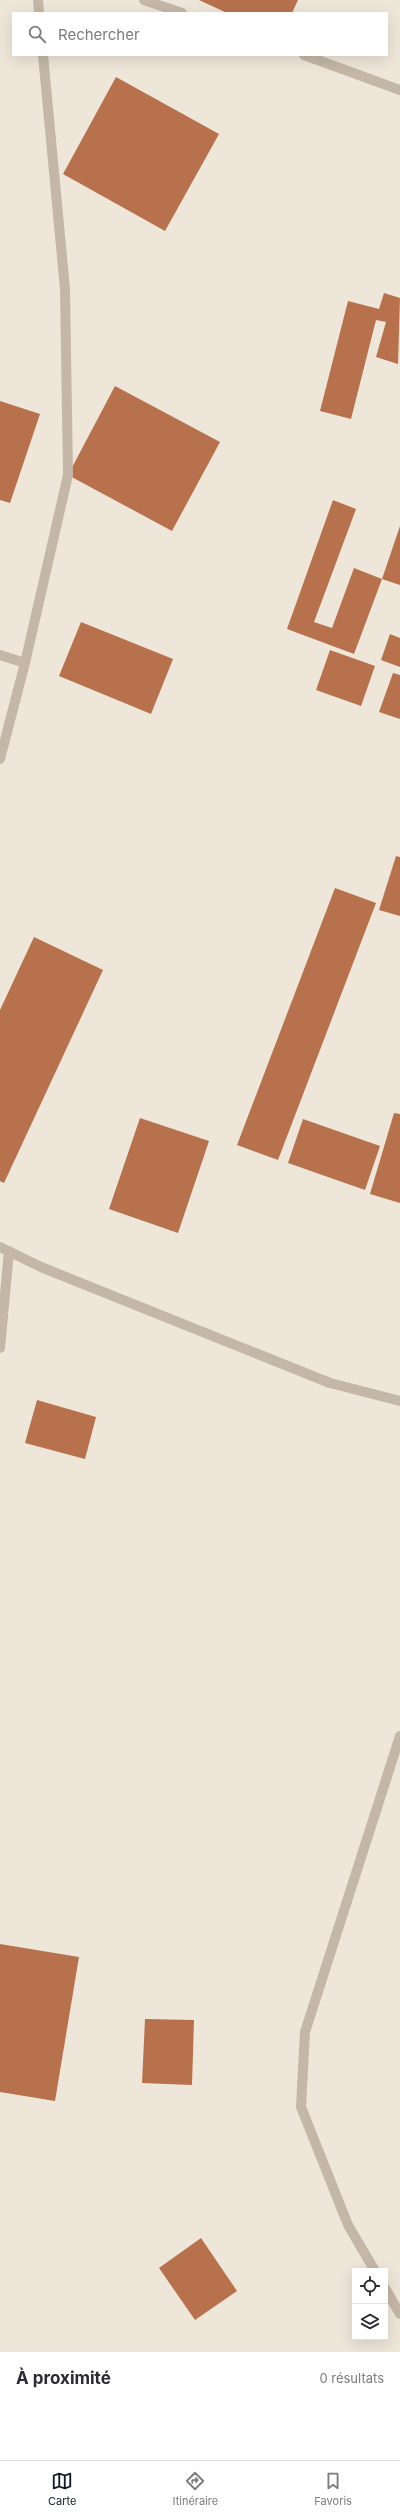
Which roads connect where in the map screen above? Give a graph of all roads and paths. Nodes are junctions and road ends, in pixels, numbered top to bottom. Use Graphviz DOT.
graph roads {
  1 [pos="38,0"];
  2 [pos="144,0"];
  3 [pos="39,12"];
  4 [pos="179,12"];
  5 [pos="43,56"];
  6 [pos="307,56"];
  7 [pos="400,90"];
  8 [pos="0,655"];
  9 [pos="25,663"];
  10 [pos="0,759"];
  11 [pos="4,1249"];
  12 [pos="0,1348"];
  13 [pos="400,1401"];
  14 [pos="400,1736"];
  15 [pos="373,2268"];
  16 [pos="388,2293"];
  17 [pos="400,2314"];
  1 -- 3 [label="street"];
  2 -- 4 [label="street"];
  5 -- 9 [label="street"];
  6 -- 7 [label="street"];
  8 -- 9 [label="street"];
  9 -- 10 [label="street"];
  11 -- 12 [label="street"];
  11 -- 13 [label="street"];
  14 -- 15 [label="street"];
  16 -- 17 [label="street"];
}
